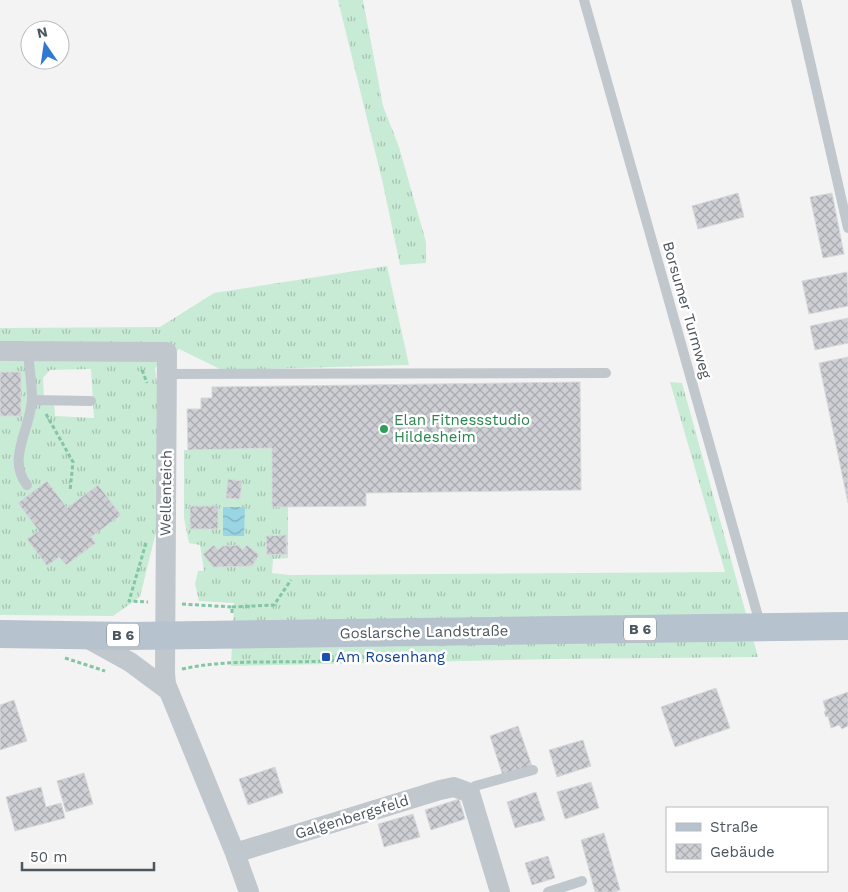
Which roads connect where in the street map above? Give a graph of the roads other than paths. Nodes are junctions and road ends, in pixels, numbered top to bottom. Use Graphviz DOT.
graph roads {
  1 [pos="584,0"];
  2 [pos="796,0"];
  3 [pos="848,228"];
  4 [pos="0,351"];
  5 [pos="28,352"];
  6 [pos="606,372"];
  7 [pos="167,374"];
  8 [pos="32,400"];
  9 [pos="90,401"];
  10 [pos="28,485"];
  11 [pos="848,626"];
  12 [pos="762,628"];
  13 [pos="0,634"];
  14 [pos="81,635"];
  15 [pos="165,635"];
  16 [pos="167,682"];
  17 [pos="533,770"];
  18 [pos="470,793"];
  19 [pos="235,853"];
  20 [pos="582,881"];
  21 [pos="249,892"];
  22 [pos="500,892"];
  23 [pos="548,892"];
  1 -- 12 [label="lane, Borsumer Turmweg"];
  2 -- 3 [label="lane"];
  4 -- 5 [label="street"];
  5 -- 7 [label="street, Wellenteich"];
  5 -- 8 [label="lane"];
  6 -- 7 [label="lane"];
  7 -- 15 [label="street, Wellenteich"];
  8 -- 9 [label="lane"];
  8 -- 10 [label="lane"];
  11 -- 12 [label="main road, Goslarsche Landstraße / B 6"];
  12 -- 15 [label="main road, Goslarsche Landstraße / B 6"];
  13 -- 14 [label="main road, Goslarsche Landstraße / B 6"];
  14 -- 15 [label="main road, Goslarsche Landstraße / B 6"];
  14 -- 16 [label="street"];
  15 -- 16 [label="street"];
  16 -- 19 [label="street"];
  17 -- 18 [label="lane"];
  18 -- 19 [label="street, Galgenbergsfeld"];
  18 -- 22 [label="street"];
  19 -- 21 [label="street"];
  20 -- 23 [label="lane"];
}
